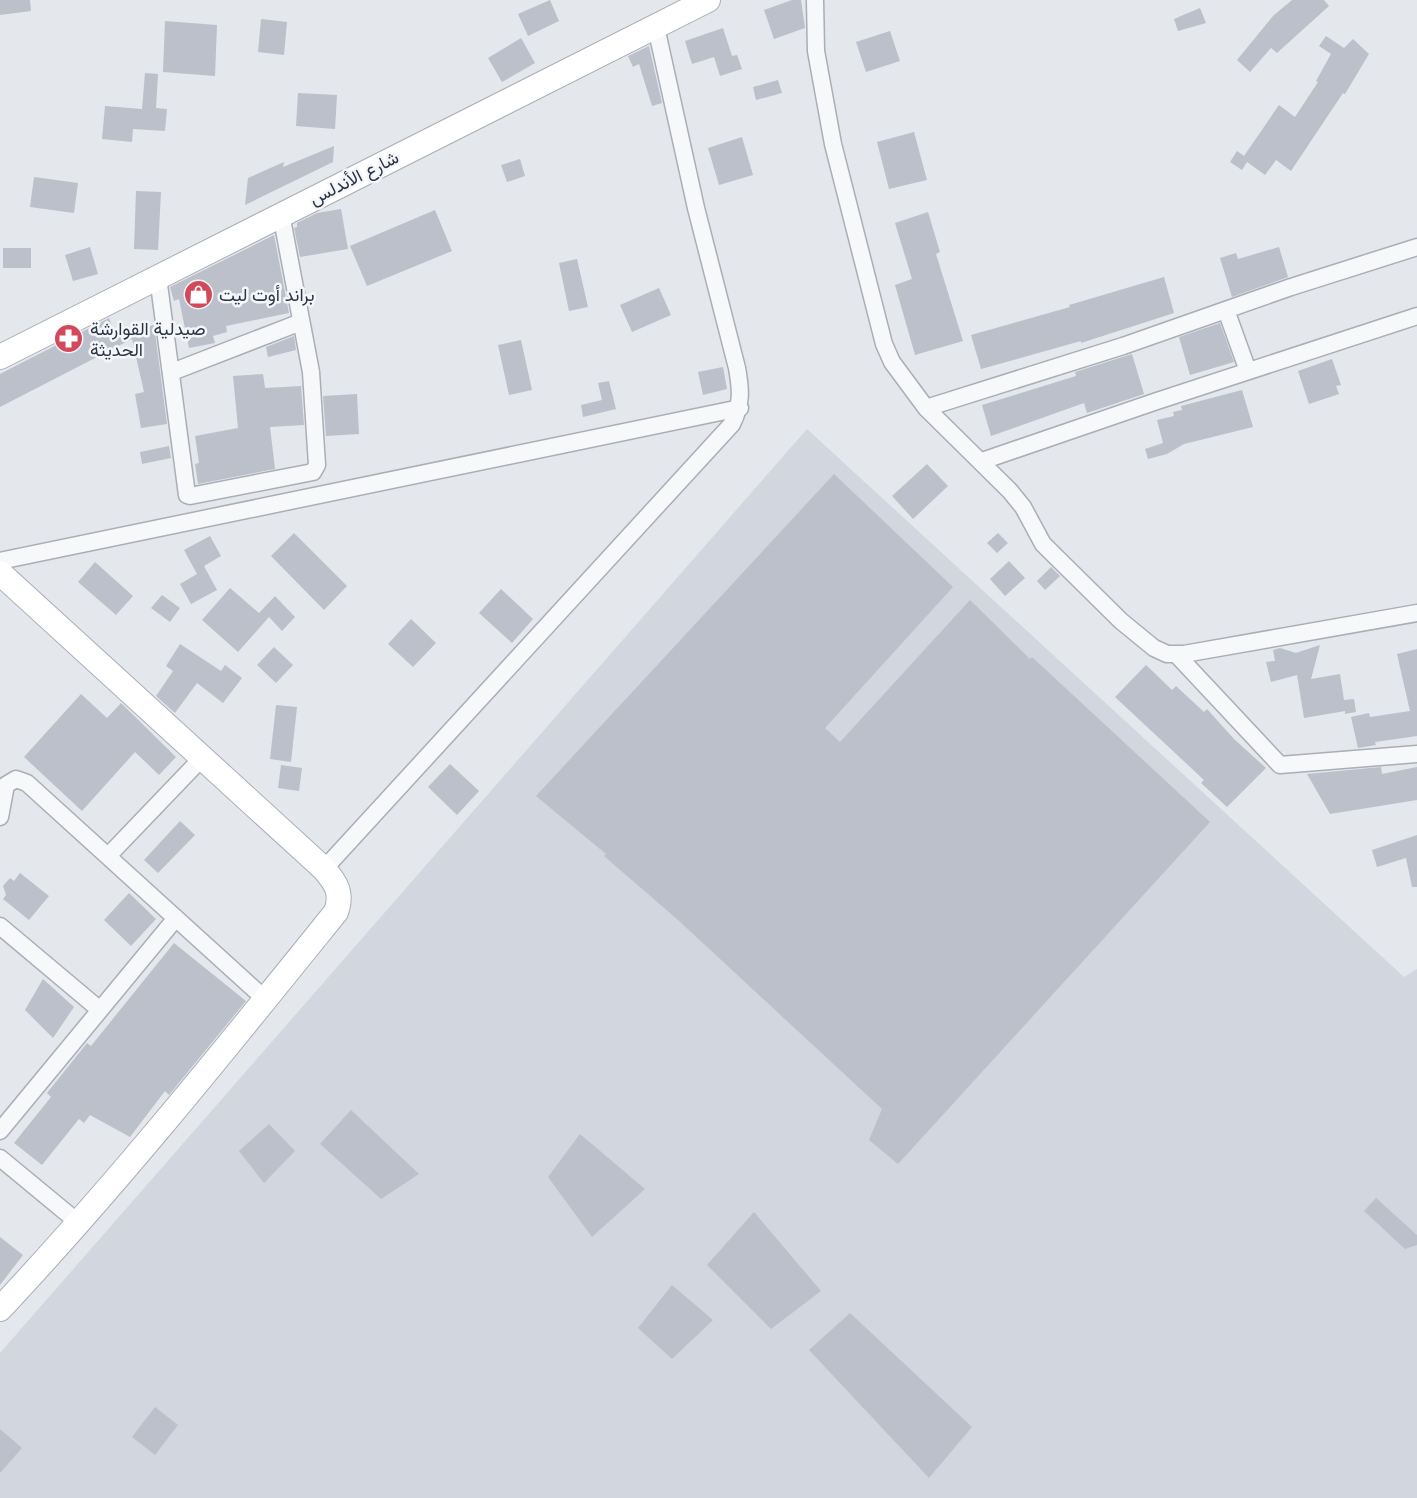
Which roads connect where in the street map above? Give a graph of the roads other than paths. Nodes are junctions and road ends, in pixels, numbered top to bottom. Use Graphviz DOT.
graph roads {
  1 [pos="708,0"];
  2 [pos="815,0"];
  3 [pos="656,27"];
  4 [pos="281,214"];
  5 [pos="1417,247"];
  6 [pos="158,277"];
  7 [pos="1226,310"];
  8 [pos="1417,316"];
  9 [pos="302,321"];
  10 [pos="0,357"];
  11 [pos="1248,371"];
  12 [pos="172,372"];
  13 [pos="740,408"];
  14 [pos="926,408"];
  15 [pos="982,461"];
  16 [pos="0,561"];
  17 [pos="0,573"];
  18 [pos="1417,613"];
  19 [pos="1176,654"];
  20 [pos="1417,754"];
  21 [pos="202,758"];
  22 [pos="0,817"];
  23 [pos="108,856"];
  24 [pos="324,869"];
  25 [pos="176,918"];
  26 [pos="0,926"];
  27 [pos="265,999"];
  28 [pos="100,1010"];
  29 [pos="0,1131"];
  30 [pos="0,1158"];
  31 [pos="80,1224"];
  32 [pos="0,1309"];
  1 -- 3 [label="main road, شارع الأندلس"];
  2 -- 14 [label="street"];
  3 -- 4 [label="main road, شارع الأندلس"];
  3 -- 13 [label="street"];
  4 -- 6 [label="main road, شارع الأندلس"];
  4 -- 9 [label="street"];
  5 -- 7 [label="street"];
  6 -- 10 [label="main road, شارع الأندلس"];
  6 -- 12 [label="street"];
  7 -- 11 [label="street"];
  7 -- 14 [label="street"];
  8 -- 11 [label="street"];
  9 -- 12 [label="street"];
  9 -- 12 [label="street"];
  11 -- 15 [label="street"];
  13 -- 16 [label="street"];
  13 -- 24 [label="street"];
  14 -- 15 [label="street"];
  15 -- 19 [label="street"];
  17 -- 21 [label="main road"];
  18 -- 19 [label="street"];
  19 -- 20 [label="street"];
  21 -- 23 [label="street"];
  21 -- 24 [label="main road"];
  22 -- 23 [label="street"];
  23 -- 25 [label="street"];
  24 -- 27 [label="main road"];
  25 -- 27 [label="street"];
  25 -- 28 [label="street"];
  26 -- 28 [label="street"];
  27 -- 31 [label="main road"];
  28 -- 29 [label="street"];
  30 -- 31 [label="street"];
  31 -- 32 [label="main road"];
}
